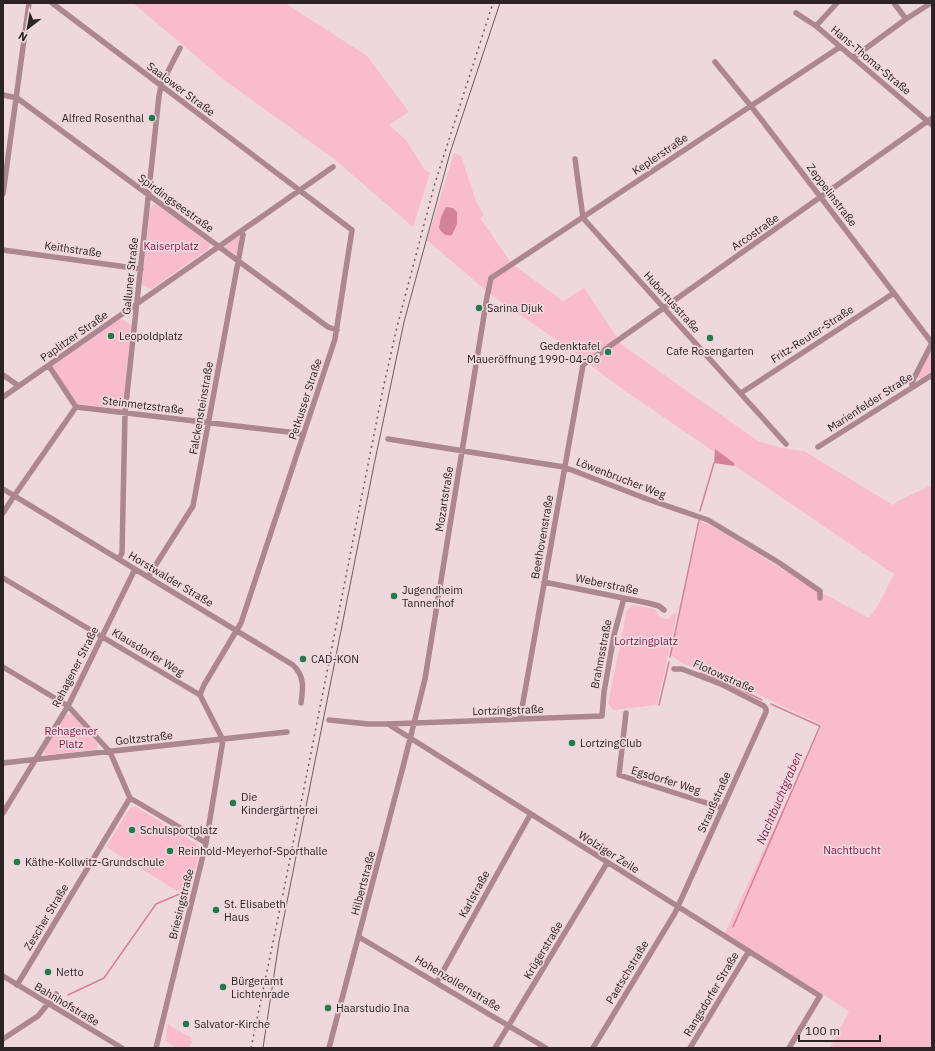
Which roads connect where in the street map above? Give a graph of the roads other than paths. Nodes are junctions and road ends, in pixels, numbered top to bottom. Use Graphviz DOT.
graph roads {
  1 [pos="29,3"];
  2 [pos="52,3"];
  3 [pos="837,3"];
  4 [pos="894,3"];
  5 [pos="931,3"];
  6 [pos="796,13"];
  7 [pos="906,19"];
  8 [pos="816,26"];
  9 [pos="840,47"];
  10 [pos="180,48"];
  11 [pos="854,57"];
  12 [pos="715,62"];
  13 [pos="161,86"];
  14 [pos="3,95"];
  15 [pos="16,98"];
  16 [pos="751,106"];
  17 [pos="931,121"];
  18 [pos="575,159"];
  19 [pos="332,166"];
  20 [pos="299,190"];
  21 [pos="3,194"];
  22 [pos="149,196"];
  23 [pos="821,198"];
  24 [pos="583,218"];
  25 [pos="241,231"];
  26 [pos="218,246"];
  27 [pos="3,250"];
  28 [pos="239,261"];
  29 [pos="141,269"];
  30 [pos="491,278"];
  31 [pos="894,293"];
  32 [pos="137,304"];
  33 [pos="664,308"];
  34 [pos="337,330"];
  35 [pos="932,343"];
  36 [pos="588,361"];
  37 [pos="49,366"];
  38 [pos="3,375"];
  39 [pos="932,375"];
  40 [pos="19,386"];
  41 [pos="912,387"];
  42 [pos="741,393"];
  43 [pos="3,397"];
  44 [pos="76,407"];
  45 [pos="125,413"];
  46 [pos="208,423"];
  47 [pos="303,435"];
  48 [pos="388,439"];
  49 [pos="786,444"];
  50 [pos="818,447"];
  51 [pos="462,451"];
  52 [pos="564,467"];
  53 [pos="3,489"];
  54 [pos="14,496"];
  55 [pos="3,513"];
  56 [pos="119,559"];
  57 [pos="135,569"];
  58 [pos="148,577"];
  59 [pos="3,578"];
  60 [pos="544,582"];
  61 [pos="624,598"];
  62 [pos="820,598"];
  63 [pos="664,610"];
  64 [pos="237,631"];
  65 [pos="102,637"];
  66 [pos="3,667"];
  67 [pos="674,669"];
  68 [pos="200,695"];
  69 [pos="301,703"];
  70 [pos="68,706"];
  71 [pos="764,706"];
  72 [pos="626,713"];
  73 [pos="602,716"];
  74 [pos="520,719"];
  75 [pos="329,720"];
  76 [pos="414,723"];
  77 [pos="388,724"];
  78 [pos="287,732"];
  79 [pos="411,739"];
  80 [pos="223,740"];
  81 [pos="110,752"];
  82 [pos="36,759"];
  83 [pos="3,763"];
  84 [pos="130,798"];
  85 [pos="722,808"];
  86 [pos="3,813"];
  87 [pos="530,815"];
  88 [pos="206,843"];
  89 [pos="607,863"];
  90 [pos="678,907"];
  91 [pos="359,936"];
  92 [pos="749,951"];
  93 [pos="3,976"];
  94 [pos="437,982"];
  95 [pos="17,985"];
  96 [pos="56,994"];
  97 [pos="49,1004"];
  98 [pos="509,1026"];
  99 [pos="3,1039"];
  100 [pos="122,1048"];
  101 [pos="156,1048"];
  102 [pos="329,1048"];
  103 [pos="495,1048"];
  104 [pos="546,1048"];
  105 [pos="594,1048"];
  106 [pos="690,1048"];
  107 [pos="789,1048"];
  1 -- 15 [label="street"];
  2 -- 13 [label="street, Saalower Straße"];
  3 -- 8 [label="street"];
  4 -- 7 [label="street"];
  5 -- 7 [label="street"];
  6 -- 8 [label="street, Hans-Thoma-Straße"];
  7 -- 11 [label="street"];
  8 -- 9 [label="street, Hans-Thoma-Straße"];
  9 -- 11 [label="street, Hans-Thoma-Straße"];
  9 -- 16 [label="street, Keplerstraße"];
  10 -- 13 [label="street, Galluner Straße"];
  11 -- 17 [label="street, Hans-Thoma-Straße"];
  12 -- 16 [label="street, Zeppelinstraße"];
  13 -- 20 [label="street, Saalower Straße"];
  13 -- 22 [label="street, Galluner Straße"];
  14 -- 15 [label="street, Spirdingseestraße"];
  15 -- 21 [label="street"];
  15 -- 22 [label="street, Spirdingseestraße"];
  16 -- 23 [label="street, Zeppelinstraße"];
  16 -- 24 [label="street, Keplerstraße"];
  17 -- 23 [label="street, Arcostraße"];
  18 -- 24 [label="street"];
  19 -- 20 [label="street, Paplitzer Straße"];
  20 -- 25 [label="street, Paplitzer Straße"];
  20 -- 34 [label="street, Petkusser Straße"];
  22 -- 26 [label="street, Spirdingseestraße"];
  22 -- 29 [label="street, Galluner Straße"];
  23 -- 31 [label="street, Zeppelinstraße"];
  23 -- 33 [label="street, Arcostraße"];
  24 -- 30 [label="street, Keplerstraße"];
  24 -- 33 [label="street, Hubertusstraße"];
  25 -- 26 [label="street, Paplitzer Straße"];
  25 -- 28 [label="street, Falckensteinstraße"];
  26 -- 28 [label="street, Spirdingseestraße"];
  26 -- 32 [label="street, Paplitzer Straße"];
  27 -- 29 [label="street, Keithstraße"];
  28 -- 34 [label="street, Spirdingseestraße"];
  28 -- 46 [label="street, Falckensteinstraße"];
  29 -- 32 [label="street, Galluner Straße"];
  30 -- 51 [label="street, Mozartstraße"];
  31 -- 35 [label="street, Zeppelinstraße"];
  31 -- 42 [label="street, Fritz-Reuter-Straße"];
  32 -- 37 [label="street, Paplitzer Straße"];
  32 -- 45 [label="street, Galluner Straße"];
  33 -- 36 [label="street, Arcostraße"];
  33 -- 42 [label="street, Hubertusstraße"];
  34 -- 47 [label="street, Petkusser Straße"];
  35 -- 41 [label="street"];
  36 -- 52 [label="street, Beethovenstraße"];
  37 -- 40 [label="street, Paplitzer Straße"];
  37 -- 44 [label="street"];
  38 -- 40 [label="street"];
  39 -- 41 [label="street, Marienfelder Straße"];
  40 -- 43 [label="street, Paplitzer Straße"];
  41 -- 50 [label="street, Marienfelder Straße"];
  42 -- 49 [label="street, Hubertusstraße"];
  44 -- 45 [label="street, Steinmetzstraße"];
  44 -- 54 [label="street"];
  45 -- 46 [label="street, Steinmetzstraße"];
  45 -- 56 [label="street, Galluner Straße"];
  46 -- 47 [label="street, Steinmetzstraße"];
  46 -- 58 [label="street, Falckensteinstraße"];
  47 -- 64 [label="street, Petkusser Straße"];
  48 -- 51 [label="street, Löwenbrucher Weg"];
  51 -- 52 [label="street, Löwenbrucher Weg"];
  51 -- 76 [label="street, Mozartstraße"];
  52 -- 60 [label="street, Beethovenstraße"];
  52 -- 62 [label="street, Löwenbrucher Weg"];
  53 -- 54 [label="street, Horstwalder Straße"];
  54 -- 55 [label="street"];
  54 -- 56 [label="street, Horstwalder Straße"];
  56 -- 57 [label="street, Horstwalder Straße"];
  57 -- 58 [label="street, Horstwalder Straße"];
  57 -- 65 [label="street, Rehagener Straße"];
  58 -- 64 [label="street, Horstwalder Straße"];
  59 -- 65 [label="street, Klausdorfer Weg"];
  60 -- 61 [label="street, Weberstraße"];
  60 -- 74 [label="street, Beethovenstraße"];
  61 -- 63 [label="street, Weberstraße"];
  61 -- 73 [label="street, Brahmsstraße"];
  64 -- 68 [label="street, Petkusser Straße"];
  64 -- 69 [label="street, Horstwalder Straße"];
  65 -- 68 [label="street, Klausdorfer Weg"];
  65 -- 70 [label="street, Rehagener Straße"];
  66 -- 70 [label="street"];
  67 -- 71 [label="street, Flotowstraße"];
  68 -- 80 [label="street"];
  70 -- 81 [label="street"];
  70 -- 82 [label="street, Rehagener Straße"];
  71 -- 85 [label="street, Straußstraße"];
  72 -- 85 [label="street, Egsdorfer Weg"];
  73 -- 74 [label="street, Lortzingstraße"];
  74 -- 76 [label="street, Lortzingstraße"];
  75 -- 77 [label="street"];
  76 -- 77 [label="street"];
  76 -- 79 [label="street, Hilbertstraße"];
  77 -- 79 [label="street, Wolziger Zeile"];
  78 -- 80 [label="street, Goltzstraße"];
  79 -- 87 [label="street, Wolziger Zeile"];
  79 -- 91 [label="street, Hilbertstraße"];
  80 -- 81 [label="street, Goltzstraße"];
  80 -- 88 [label="street, Briesingstraße"];
  81 -- 82 [label="street, Goltzstraße"];
  81 -- 84 [label="street"];
  82 -- 83 [label="street, Goltzstraße"];
  82 -- 86 [label="street, Rehagener Straße"];
  84 -- 88 [label="street"];
  84 -- 95 [label="street, Zescher Straße"];
  85 -- 90 [label="street, Straußstraße"];
  87 -- 89 [label="street, Wolziger Zeile"];
  87 -- 94 [label="street, Karlstraße"];
  88 -- 101 [label="street, Briesingstraße"];
  89 -- 90 [label="street, Wolziger Zeile"];
  89 -- 98 [label="street, Krügerstraße"];
  90 -- 92 [label="street, Wolziger Zeile"];
  90 -- 105 [label="street, Paetschstraße"];
  91 -- 94 [label="street, Hohenzollernstraße"];
  91 -- 102 [label="street, Hilbertstraße"];
  92 -- 106 [label="street, Rangsdorfer Straße"];
  92 -- 107 [label="street, Wolziger Zeile"];
  93 -- 95 [label="street, Bahnhofstraße"];
  94 -- 98 [label="street, Hohenzollernstraße"];
  95 -- 97 [label="street, Bahnhofstraße"];
  96 -- 97 [label="street"];
  97 -- 99 [label="street"];
  97 -- 100 [label="street, Bahnhofstraße"];
  98 -- 103 [label="street, Krügerstraße"];
  98 -- 104 [label="street, Hohenzollernstraße"];
}
